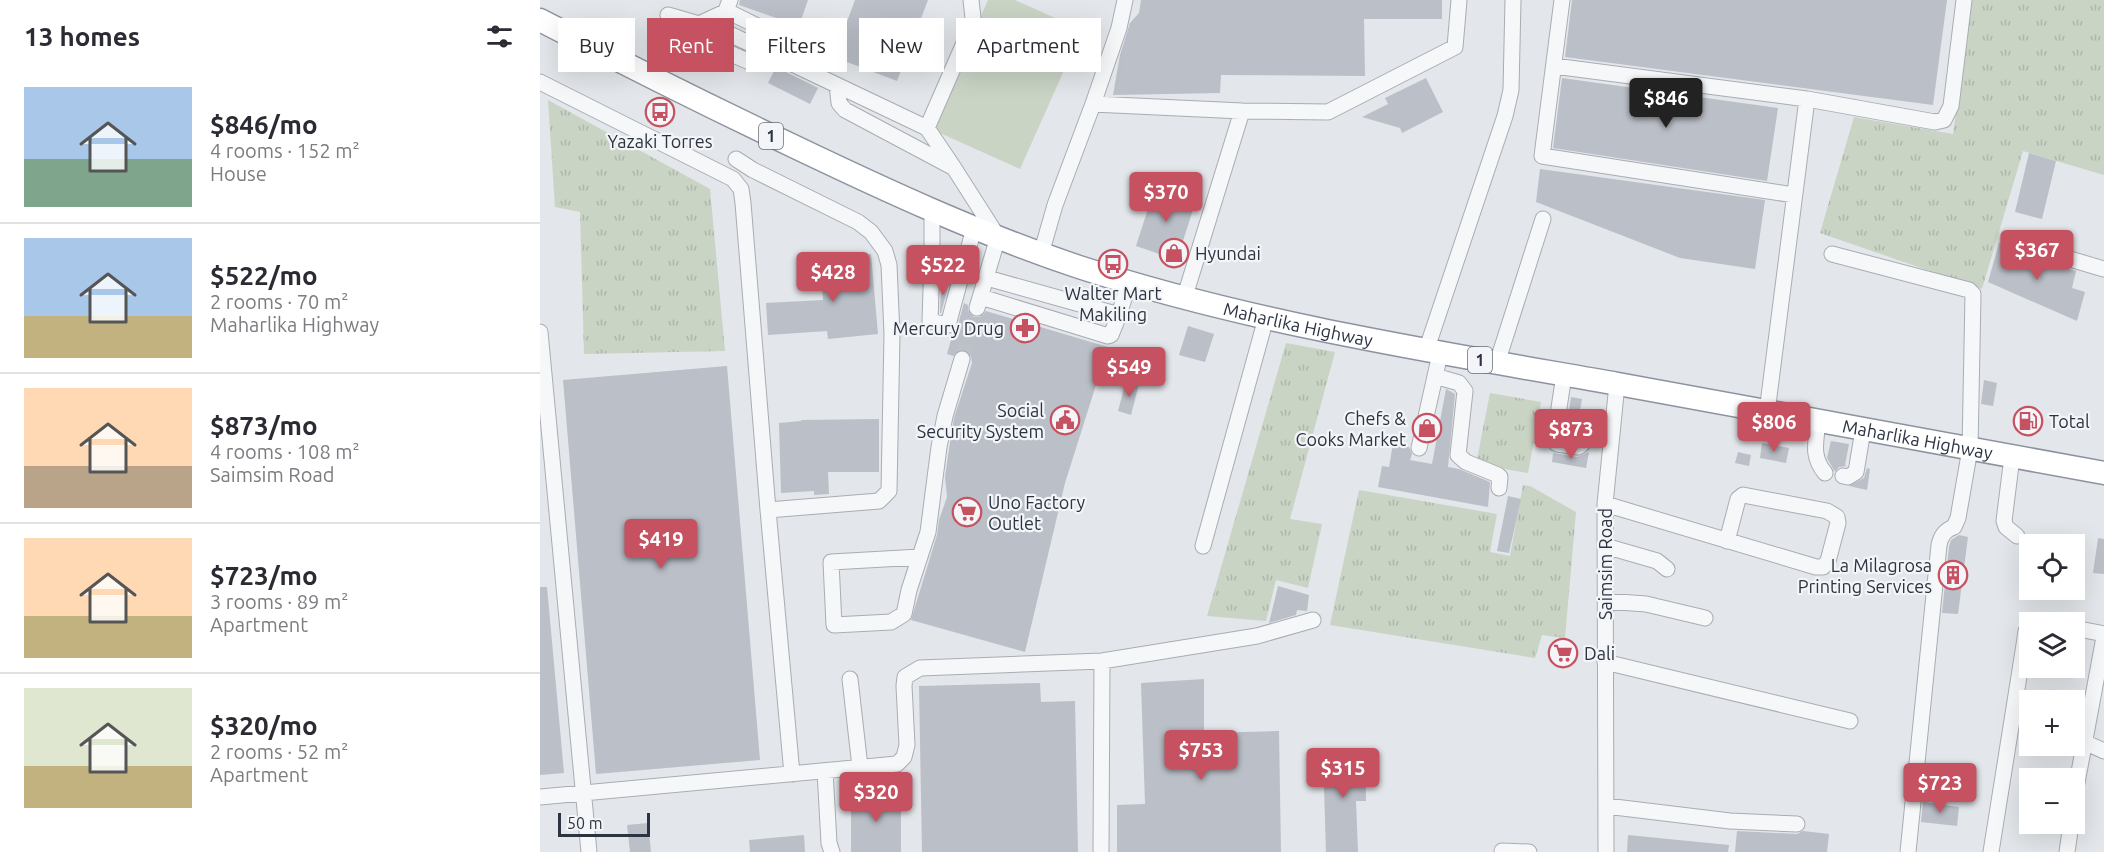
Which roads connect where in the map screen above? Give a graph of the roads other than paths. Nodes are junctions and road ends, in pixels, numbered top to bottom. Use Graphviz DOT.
graph roads {
  1 [pos="971,0"];
  2 [pos="1125,0"];
  3 [pos="1459,0"];
  4 [pos="1513,0"];
  5 [pos="1562,0"];
  6 [pos="1964,0"];
  7 [pos="729,5"];
  8 [pos="668,15"];
  9 [pos="678,18"];
  10 [pos="708,18"];
  11 [pos="752,18"];
  12 [pos="540,21"];
  13 [pos="746,42"];
  14 [pos="1554,66"];
  15 [pos="810,72"];
  16 [pos="540,82"];
  17 [pos="837,85"];
  18 [pos="1807,99"];
  19 [pos="1093,104"];
  20 [pos="1242,111"];
  21 [pos="927,128"];
  22 [pos="736,159"];
  23 [pos="954,168"];
  24 [pos="1794,195"];
  25 [pos="932,210"];
  26 [pos="1543,219"];
  27 [pos="974,228"];
  28 [pos="998,237"];
  29 [pos="2022,245"];
  30 [pos="1041,254"];
  31 [pos="1832,254"];
  32 [pos="932,259"];
  33 [pos="963,269"];
  34 [pos="2104,269"];
  35 [pos="987,278"];
  36 [pos="1129,282"];
  37 [pos="1184,299"];
  38 [pos="1119,315"];
  39 [pos="1266,318"];
  40 [pos="540,332"];
  41 [pos="1433,352"];
  42 [pos="962,359"];
  43 [pos="1497,363"];
  44 [pos="1564,375"];
  45 [pos="1435,376"];
  46 [pos="1617,384"];
  47 [pos="1767,412"];
  48 [pos="1818,422"];
  49 [pos="1612,427"];
  50 [pos="1863,430"];
  51 [pos="1419,448"];
  52 [pos="1970,449"];
  53 [pos="2012,457"];
  54 [pos="1825,473"];
  55 [pos="2104,473"];
  56 [pos="1843,476"];
  57 [pos="1499,489"];
  58 [pos="1605,504"];
  59 [pos="768,510"];
  60 [pos="2017,536"];
  61 [pos="1727,541"];
  62 [pos="1203,546"];
  63 [pos="1605,546"];
  64 [pos="920,557"];
  65 [pos="1667,570"];
  66 [pos="1605,601"];
  67 [pos="1705,618"];
  68 [pos="1313,620"];
  69 [pos="2085,631"];
  70 [pos="2104,636"];
  71 [pos="1605,659"];
  72 [pos="1102,661"];
  73 [pos="2102,661"];
  74 [pos="1677,672"];
  75 [pos="2019,676"];
  76 [pos="850,679"];
  77 [pos="1850,721"];
  78 [pos="2085,738"];
  79 [pos="2085,742"];
  80 [pos="2104,751"];
  81 [pos="860,767"];
  82 [pos="825,771"];
  83 [pos="792,774"];
  84 [pos="583,793"];
  85 [pos="540,797"];
  86 [pos="1606,806"];
  87 [pos="1797,824"];
  88 [pos="2070,834"];
  89 [pos="1502,851"];
  90 [pos="589,852"];
  91 [pos="832,852"];
  92 [pos="1101,852"];
  93 [pos="1529,852"];
  94 [pos="1606,852"];
  95 [pos="1908,852"];
  96 [pos="1991,852"];
  97 [pos="2067,852"];
  1 -- 21 [label="street"];
  2 -- 19 [label="street"];
  3 -- 20 [label="street"];
  4 -- 41 [label="street"];
  5 -- 14 [label="street"];
  6 -- 18 [label="street"];
  7 -- 10 [label="street"];
  7 -- 11 [label="street"];
  7 -- 13 [label="street"];
  8 -- 9 [label="street"];
  12 -- 25 [label="highway, Maharlika Highway / 1"];
  14 -- 18 [label="street"];
  14 -- 24 [label="street"];
  15 -- 17 [label="street"];
  16 -- 59 [label="street"];
  17 -- 21 [label="street"];
  17 -- 23 [label="street"];
  18 -- 24 [label="street"];
  19 -- 20 [label="street"];
  19 -- 30 [label="street"];
  20 -- 37 [label="street"];
  21 -- 23 [label="street"];
  22 -- 59 [label="street"];
  23 -- 28 [label="street"];
  24 -- 47 [label="street"];
  25 -- 27 [label="highway, Maharlika Highway / 1"];
  25 -- 32 [label="street"];
  26 -- 43 [label="street"];
  27 -- 28 [label="highway, Maharlika Highway / 1"];
  27 -- 33 [label="street"];
  28 -- 30 [label="highway, Maharlika Highway / 1"];
  28 -- 35 [label="street"];
  29 -- 34 [label="street"];
  30 -- 36 [label="highway, Maharlika Highway / 1"];
  31 -- 52 [label="street"];
  32 -- 33 [label="street"];
  32 -- 33 [label="street"];
  35 -- 38 [label="street"];
  35 -- 38 [label="street"];
  36 -- 37 [label="highway, Maharlika Highway / 1"];
  36 -- 38 [label="street"];
  37 -- 39 [label="highway, Maharlika Highway / 1"];
  39 -- 41 [label="highway, Maharlika Highway / 1"];
  39 -- 62 [label="street"];
  40 -- 84 [label="street"];
  41 -- 43 [label="highway, Maharlika Highway / 1"];
  41 -- 45 [label="street"];
  42 -- 64 [label="street"];
  43 -- 44 [label="highway, Maharlika Highway / 1"];
  44 -- 46 [label="highway, Maharlika Highway / 1"];
  44 -- 49 [label="street"];
  45 -- 51 [label="street"];
  45 -- 57 [label="street"];
  46 -- 47 [label="highway, Maharlika Highway / 1"];
  46 -- 49 [label="street, Saimsim Road"];
  47 -- 48 [label="highway, Maharlika Highway / 1"];
  48 -- 50 [label="highway, Maharlika Highway / 1"];
  48 -- 54 [label="street"];
  49 -- 58 [label="street, Saimsim Road"];
  50 -- 52 [label="highway, Maharlika Highway / 1"];
  50 -- 56 [label="street"];
  52 -- 53 [label="highway, Maharlika Highway / 1"];
  52 -- 95 [label="street"];
  53 -- 55 [label="highway, Maharlika Highway / 1"];
  53 -- 60 [label="street"];
  58 -- 61 [label="street"];
  58 -- 63 [label="street, Saimsim Road"];
  59 -- 83 [label="street"];
  61 -- 61 [label="street"];
  63 -- 65 [label="street"];
  63 -- 66 [label="street, Saimsim Road"];
  64 -- 64 [label="street"];
  66 -- 67 [label="street"];
  66 -- 71 [label="street, Saimsim Road"];
  68 -- 72 [label="street"];
  69 -- 70 [label="street"];
  70 -- 73 [label="street"];
  71 -- 74 [label="street"];
  71 -- 77 [label="street"];
  71 -- 86 [label="street, Saimsim Road"];
  72 -- 81 [label="street"];
  72 -- 92 [label="street"];
  73 -- 78 [label="street"];
  75 -- 96 [label="street"];
  76 -- 81 [label="street"];
  79 -- 80 [label="street"];
  81 -- 82 [label="street"];
  82 -- 83 [label="street"];
  82 -- 91 [label="street"];
  83 -- 84 [label="street"];
  84 -- 85 [label="street"];
  84 -- 90 [label="street"];
  86 -- 87 [label="street"];
  86 -- 94 [label="street, Saimsim Road"];
  88 -- 97 [label="street"];
  89 -- 93 [label="street"];
}
